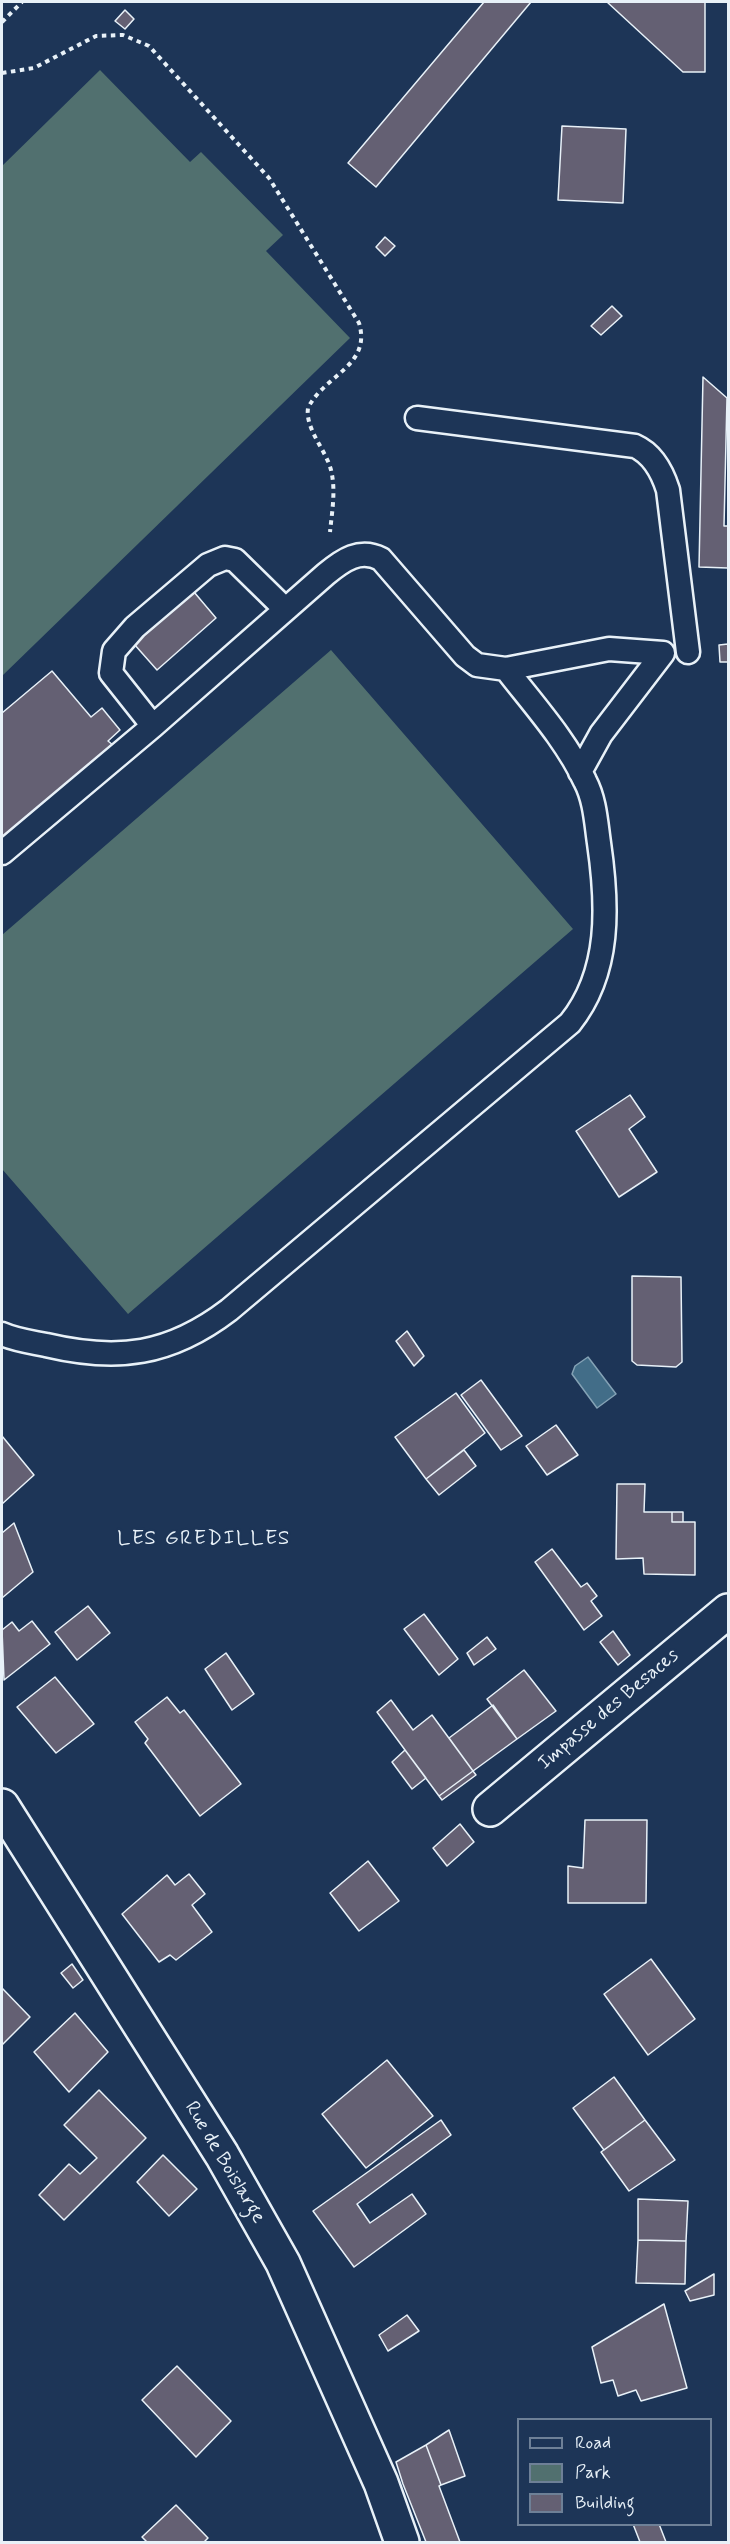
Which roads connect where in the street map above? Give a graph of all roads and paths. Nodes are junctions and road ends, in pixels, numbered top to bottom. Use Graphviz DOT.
graph roads {
  1 [pos="22,2"];
  2 [pos="2,22"];
  3 [pos="2,73"];
  4 [pos="417,418"];
  5 [pos="326,574"];
  6 [pos="285,609"];
  7 [pos="688,652"];
  8 [pos="506,669"];
  9 [pos="153,726"];
  10 [pos="580,772"];
  11 [pos="2,854"];
  12 [pos="4,1336"];
  13 [pos="729,1611"];
  14 [pos="2,1806"];
  15 [pos="490,1809"];
  16 [pos="402,2542"];
  1 -- 2 [label="path"];
  3 -- 5 [label="path"];
  4 -- 7 [label="lane"];
  5 -- 6 [label="lane"];
  5 -- 8 [label="lane"];
  6 -- 9 [label="lane"];
  6 -- 9 [label="lane"];
  8 -- 10 [label="lane"];
  8 -- 10 [label="lane"];
  9 -- 11 [label="lane"];
  10 -- 12 [label="lane"];
  13 -- 15 [label="street, Impasse des Besaces"];
  14 -- 16 [label="street, Rue de Boislarge"];
}
